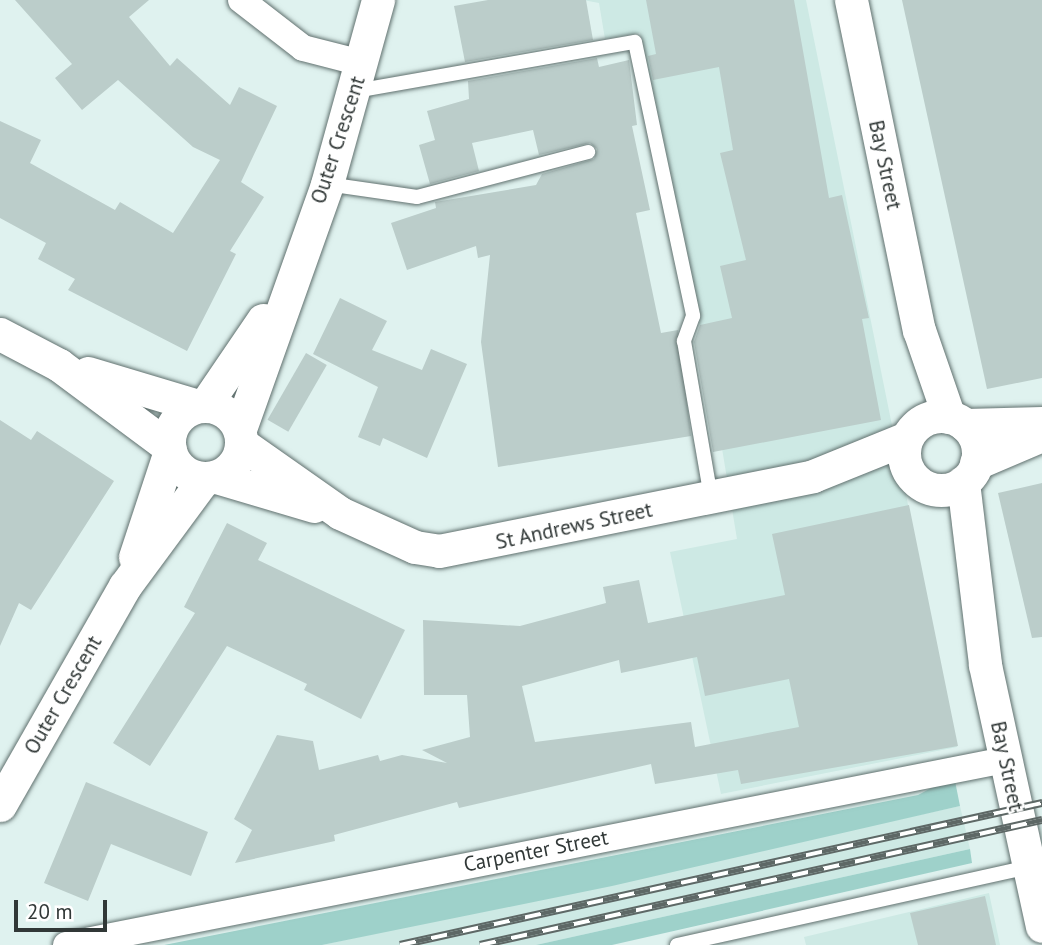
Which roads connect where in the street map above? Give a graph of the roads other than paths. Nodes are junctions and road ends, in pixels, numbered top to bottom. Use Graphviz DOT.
graph roads {
  1 [pos="241,0"];
  2 [pos="378,0"];
  3 [pos="851,0"];
  4 [pos="359,77"];
  5 [pos="588,152"];
  6 [pos="327,184"];
  7 [pos="289,276"];
  8 [pos="0,334"];
  9 [pos="59,365"];
  10 [pos="202,406"];
  11 [pos="1042,423"];
  12 [pos="935,425"];
  13 [pos="1042,435"];
  14 [pos="241,437"];
  15 [pos="170,449"];
  16 [pos="813,476"];
  17 [pos="946,477"];
  18 [pos="210,478"];
  19 [pos="712,496"];
  20 [pos="340,513"];
  21 [pos="125,586"];
  22 [pos="1005,760"];
  23 [pos="0,805"];
  24 [pos="1029,867"];
  25 [pos="1042,926"];
  26 [pos="66,945"];
  27 [pos="677,945"];
  1 -- 4 [label="street"];
  2 -- 4 [label="street, Outer Crescent"];
  3 -- 12 [label="street, Bay Street"];
  4 -- 6 [label="street, Outer Crescent"];
  4 -- 19 [label="lane"];
  5 -- 6 [label="lane"];
  6 -- 7 [label="street, Outer Crescent"];
  7 -- 10 [label="street, Outer Crescent"];
  7 -- 14 [label="street, Outer Crescent"];
  8 -- 9 [label="street"];
  9 -- 10 [label="street"];
  9 -- 15 [label="street"];
  10 -- 14 [label="street"];
  10 -- 15 [label="street"];
  11 -- 12 [label="street"];
  12 -- 16 [label="street, St Andrews Street"];
  12 -- 17 [label="street"];
  12 -- 17 [label="street"];
  13 -- 17 [label="street"];
  14 -- 18 [label="street"];
  14 -- 20 [label="street, St Andrews Street"];
  15 -- 18 [label="street"];
  15 -- 21 [label="street, Outer Crescent"];
  16 -- 17 [label="street, St Andrews Street"];
  16 -- 19 [label="street, St Andrews Street"];
  17 -- 22 [label="street, Bay Street"];
  18 -- 20 [label="street, St Andrews Street"];
  18 -- 21 [label="street, Outer Crescent"];
  19 -- 20 [label="street, St Andrews Street"];
  21 -- 23 [label="street, Outer Crescent"];
  22 -- 24 [label="street, Bay Street"];
  22 -- 26 [label="street, Carpenter Street"];
  24 -- 25 [label="street, Bay Street"];
  24 -- 27 [label="lane"];
}
